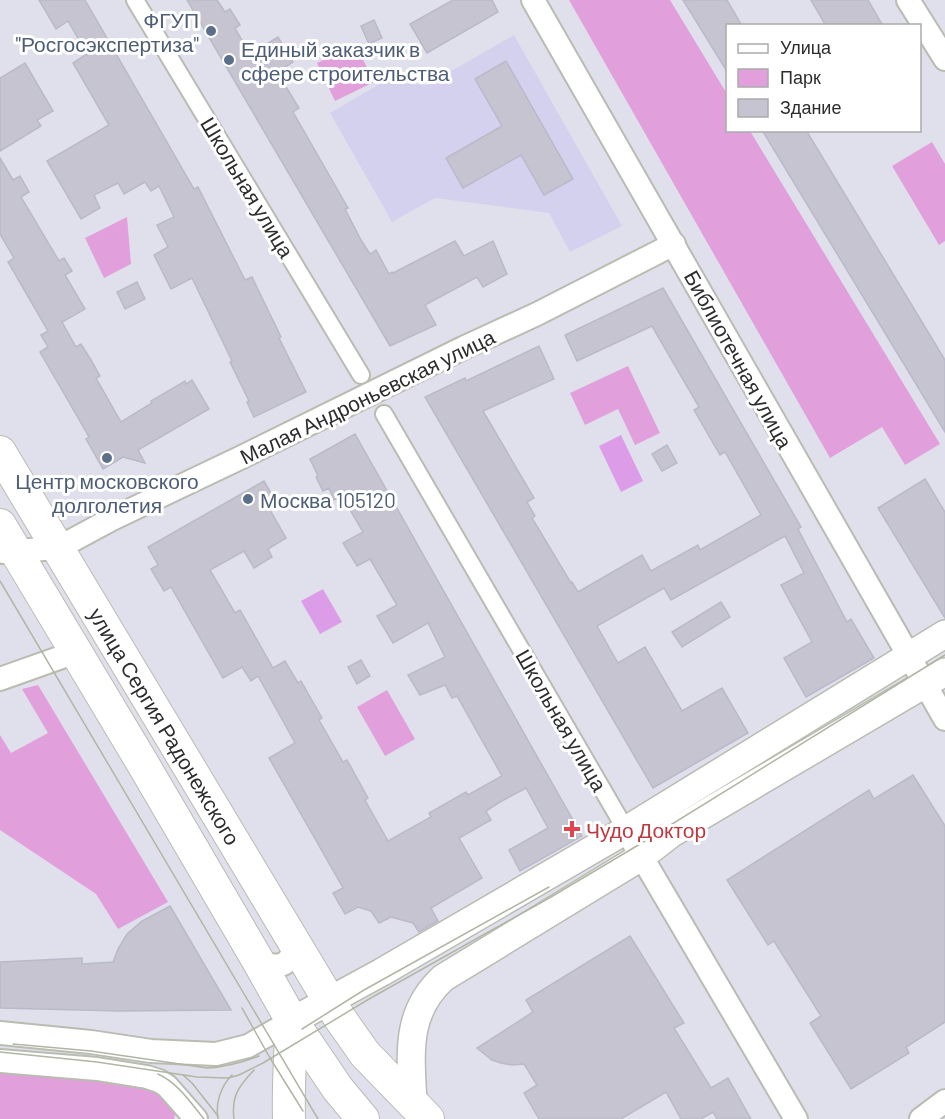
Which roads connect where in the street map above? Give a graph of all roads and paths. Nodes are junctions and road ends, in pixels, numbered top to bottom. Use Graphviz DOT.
graph roads {
  1 [pos="135,0"];
  2 [pos="534,0"];
  3 [pos="908,0"];
  4 [pos="945,59"];
  5 [pos="674,244"];
  6 [pos="361,375"];
  7 [pos="384,414"];
  8 [pos="0,452"];
  9 [pos="23,489"];
  10 [pos="5,543"];
  11 [pos="58,548"];
  12 [pos="945,634"];
  13 [pos="75,652"];
  14 [pos="909,656"];
  15 [pos="935,678"];
  16 [pos="0,679"];
  17 [pos="945,719"];
  18 [pos="626,830"];
  19 [pos="641,857"];
  20 [pos="292,938"];
  21 [pos="257,959"];
  22 [pos="329,1002"];
  23 [pos="292,1021"];
  24 [pos="0,1033"];
  25 [pos="0,1061"];
  26 [pos="945,1101"];
  27 [pos="416,1114"];
  28 [pos="196,1119"];
  29 [pos="289,1119"];
  30 [pos="363,1119"];
  31 [pos="796,1119"];
  32 [pos="921,1119"];
  1 -- 6 [label="street, Школьная улица"];
  2 -- 5 [label="street, Библиотечная улица"];
  3 -- 4 [label="street"];
  5 -- 11 [label="street, Малая Андроньевская улица"];
  5 -- 14 [label="street, Библиотечная улица"];
  7 -- 18 [label="street, Школьная улица"];
  8 -- 9 [label="main road, улица Сергия Радонежского"];
  9 -- 10 [label="street"];
  9 -- 11 [label="main road, улица Сергия Радонежского"];
  10 -- 11 [label="street"];
  10 -- 13 [label="main road, улица Сергия Радонежского"];
  11 -- 20 [label="main road, улица Сергия Радонежского"];
  12 -- 14 [label="street"];
  13 -- 16 [label="street"];
  13 -- 21 [label="main road, улица Сергия Радонежского"];
  14 -- 15 [label="street, Библиотечная улица"];
  14 -- 18 [label="street"];
  15 -- 17 [label="street, Библиотечная улица"];
  15 -- 19 [label="street"];
  18 -- 19 [label="street, Школьная улица"];
  18 -- 22 [label="street"];
  19 -- 27 [label="street"];
  19 -- 31 [label="street, Школьная улица"];
  20 -- 21 [label="street"];
  20 -- 22 [label="main road, улица Сергия Радонежского"];
  21 -- 23 [label="main road, улица Сергия Радонежского"];
  22 -- 23 [label="street"];
  22 -- 27 [label="main road, улица Сергия Радонежского"];
  23 -- 24 [label="street"];
  23 -- 29 [label="main road"];
  23 -- 30 [label="main road, улица Сергия Радонежского"];
  25 -- 28 [label="street"];
  26 -- 32 [label="street"];
}
